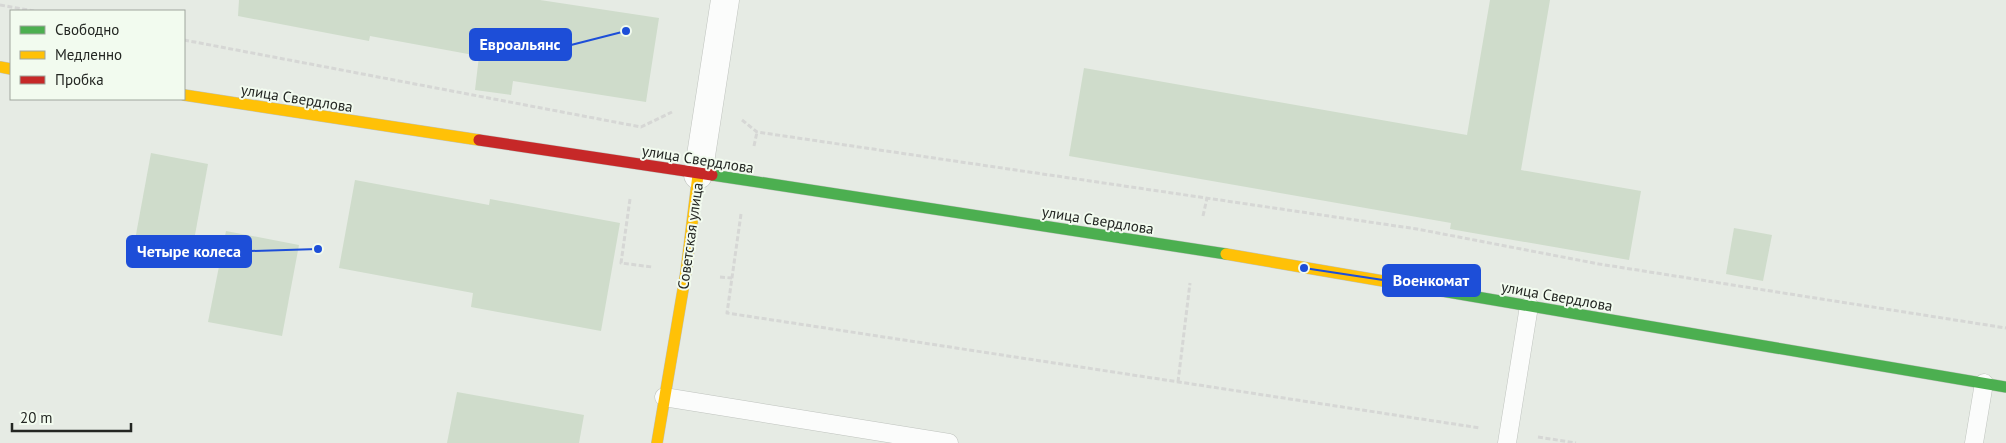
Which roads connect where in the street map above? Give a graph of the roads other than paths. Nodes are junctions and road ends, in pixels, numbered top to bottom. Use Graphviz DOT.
graph roads {
  1 [pos="725,0"];
  2 [pos="185,95"];
  3 [pos="698,175"];
  4 [pos="1529,306"];
  5 [pos="1984,383"];
  6 [pos="2006,387"];
  7 [pos="664,397"];
  8 [pos="1507,438"];
  9 [pos="899,439"];
  10 [pos="657,443"];
  11 [pos="949,443"];
  12 [pos="1974,443"];
  1 -- 3 [label="street, Советская улица"];
  2 -- 3 [label="main road, улица Свердлова"];
  3 -- 4 [label="main road, улица Свердлова"];
  3 -- 7 [label="main road, Советская улица"];
  4 -- 5 [label="main road, улица Свердлова"];
  4 -- 8 [label="lane"];
  5 -- 6 [label="main road, улица Свердлова"];
  5 -- 12 [label="lane"];
  7 -- 9 [label="lane"];
  7 -- 10 [label="main road, Советская улица"];
  9 -- 11 [label="lane"];
}
